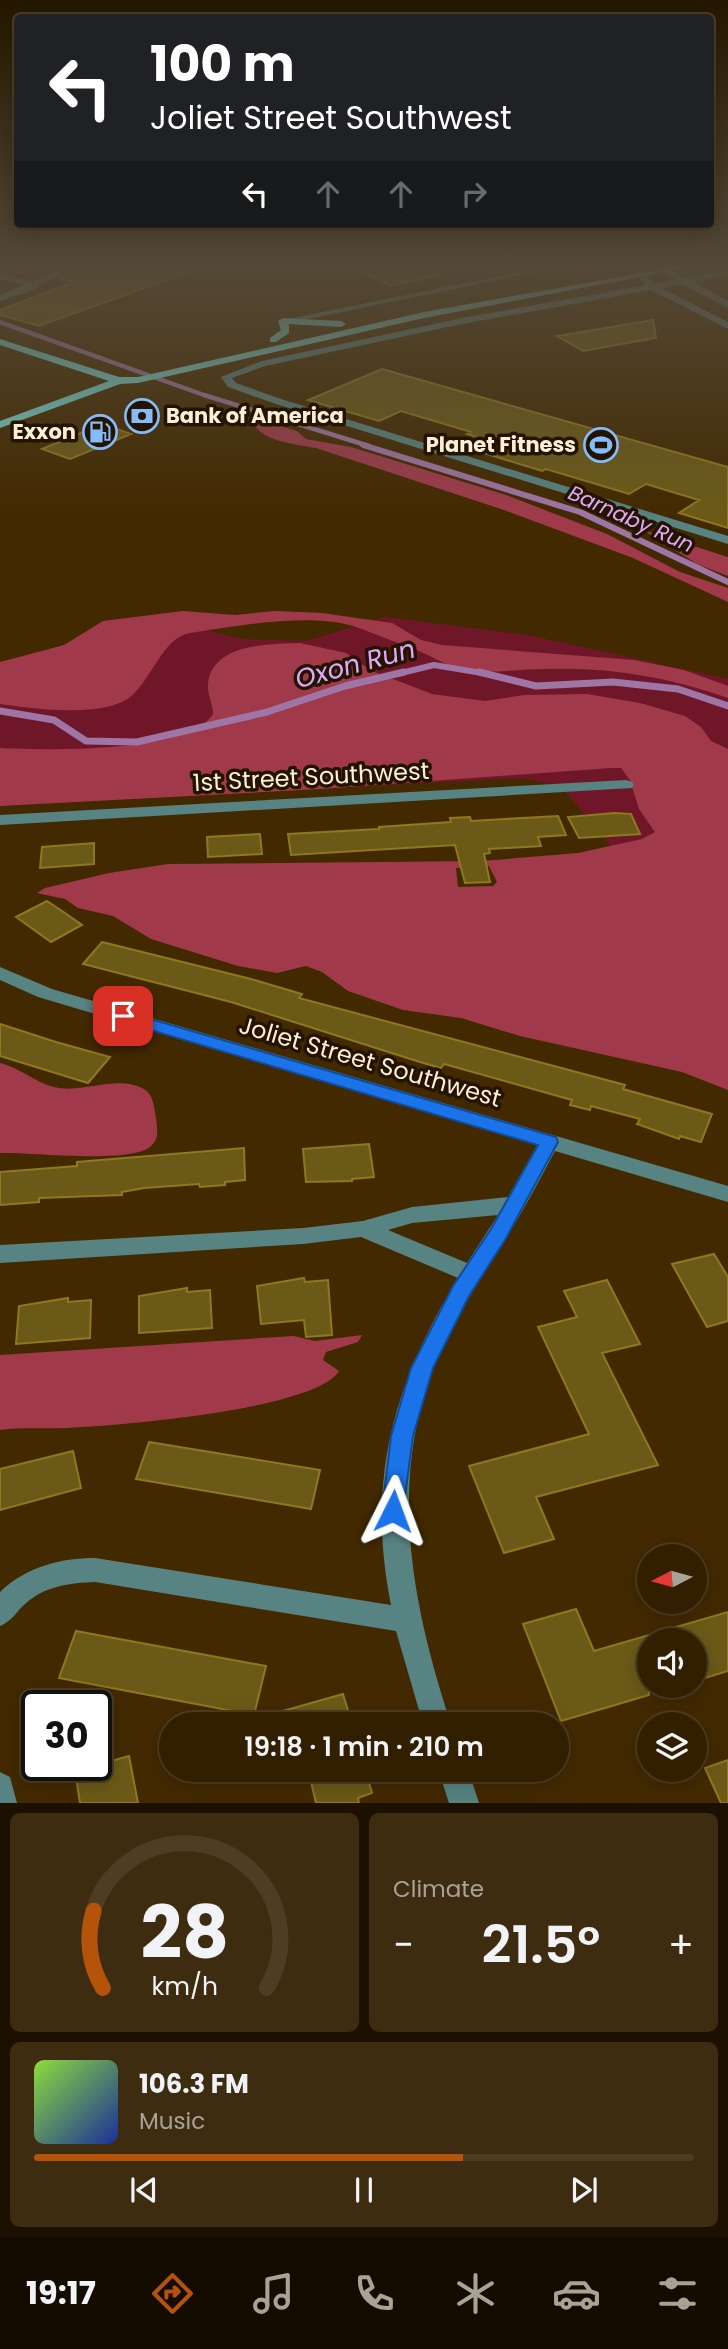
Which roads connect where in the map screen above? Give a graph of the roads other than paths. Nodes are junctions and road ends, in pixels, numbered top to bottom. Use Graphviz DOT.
graph roads {
  1 [pos="32,351"];
  2 [pos="225,351"];
  3 [pos="265,351"];
  4 [pos="319,351"];
  5 [pos="129,379"];
  6 [pos="0,425"];
  7 [pos="728,540"];
  8 [pos="626,785"];
  9 [pos="0,820"];
  10 [pos="0,973"];
  11 [pos="549,1142"];
  12 [pos="728,1194"];
  13 [pos="514,1205"];
  14 [pos="363,1229"];
  15 [pos="0,1254"];
  16 [pos="471,1274"];
  17 [pos="0,1613"];
  18 [pos="406,1620"];
  19 [pos="433,1712"];
  20 [pos="457,1782"];
  21 [pos="0,1787"];
  22 [pos="2,1803"];
  23 [pos="464,1803"];
  1 -- 5 [label="main road"];
  2 -- 5 [label="main road"];
  3 -- 5 [label="main road"];
  4 -- 7 [label="street"];
  5 -- 6 [label="main road"];
  8 -- 9 [label="street, 1st Street Southwest"];
  10 -- 11 [label="street, Joliet Street Southwest"];
  11 -- 12 [label="street, Joliet Street Southwest"];
  11 -- 13 [label="street"];
  13 -- 14 [label="street"];
  13 -- 16 [label="street"];
  14 -- 15 [label="street"];
  14 -- 16 [label="street"];
  16 -- 18 [label="street"];
  17 -- 18 [label="street"];
  18 -- 19 [label="street"];
  20 -- 23 [label="street"];
  21 -- 22 [label="street"];
}
